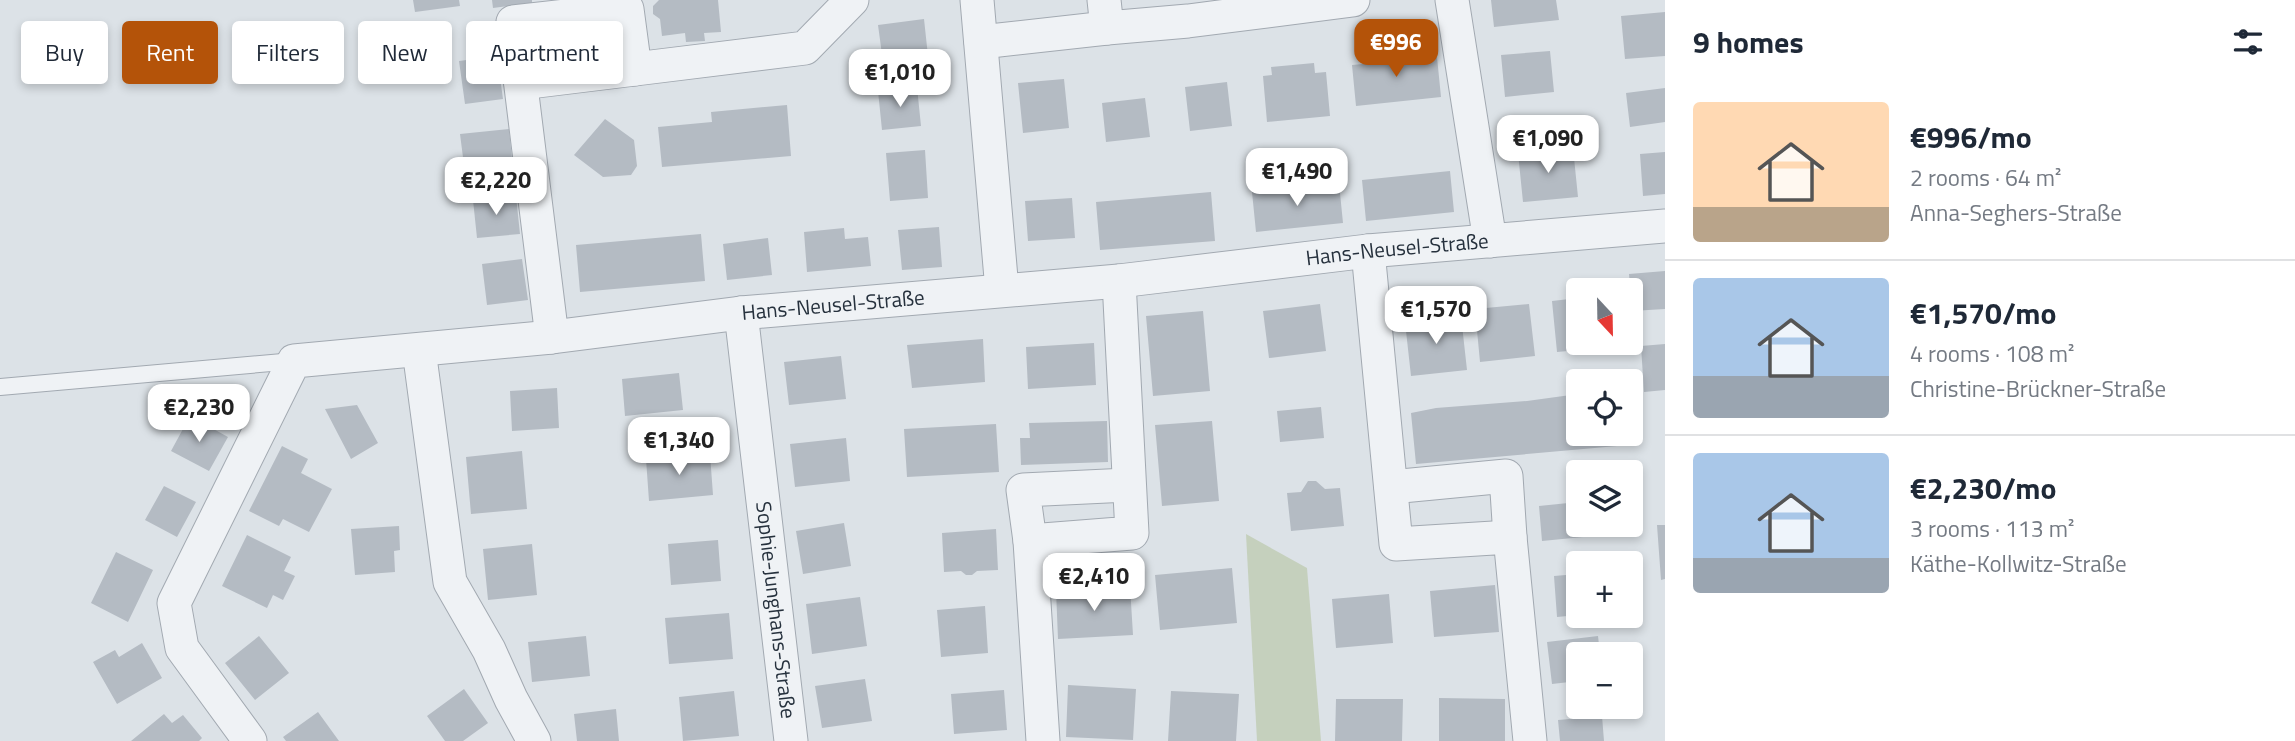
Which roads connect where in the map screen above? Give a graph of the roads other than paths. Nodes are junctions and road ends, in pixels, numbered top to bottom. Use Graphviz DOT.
graph roads {
  1 [pos="852,0"];
  2 [pos="977,0"];
  3 [pos="1452,0"];
  4 [pos="1334,1"];
  5 [pos="1105,14"];
  6 [pos="522,21"];
  7 [pos="981,42"];
  8 [pos="635,69"];
  9 [pos="623,70"];
  10 [pos="521,84"];
  11 [pos="1665,226"];
  12 [pos="1490,241"];
  13 [pos="1368,251"];
  14 [pos="1119,281"];
  15 [pos="1002,290"];
  16 [pos="741,313"];
  17 [pos="552,337"];
  18 [pos="419,350"];
  19 [pos="294,361"];
  20 [pos="0,387"];
  21 [pos="1128,485"];
  22 [pos="1391,487"];
  23 [pos="1510,537"];
  24 [pos="1030,541"];
  25 [pos="250,741"];
  26 [pos="534,741"];
  27 [pos="791,741"];
  28 [pos="1043,741"];
  29 [pos="1530,741"];
  1 -- 8 [label="street"];
  2 -- 7 [label="street"];
  3 -- 12 [label="street"];
  4 -- 5 [label="street"];
  5 -- 7 [label="street"];
  6 -- 8 [label="street"];
  7 -- 15 [label="street"];
  8 -- 9 [label="street"];
  10 -- 17 [label="street"];
  11 -- 12 [label="street, Hans-Neusel-Straße"];
  12 -- 13 [label="street, Hans-Neusel-Straße"];
  13 -- 14 [label="street, Hans-Neusel-Straße"];
  13 -- 22 [label="street"];
  14 -- 15 [label="street, Hans-Neusel-Straße"];
  14 -- 21 [label="street"];
  15 -- 16 [label="street, Hans-Neusel-Straße"];
  16 -- 17 [label="street, Hans-Neusel-Straße"];
  16 -- 27 [label="street, Sophie-Junghans-Straße"];
  17 -- 18 [label="street, Hans-Neusel-Straße"];
  18 -- 19 [label="street, Hans-Neusel-Straße"];
  18 -- 26 [label="street"];
  19 -- 20 [label="lane, Hans-Neusel-Straße"];
  19 -- 25 [label="street"];
  21 -- 24 [label="street"];
  21 -- 24 [label="street"];
  22 -- 23 [label="street"];
  22 -- 23 [label="street"];
  23 -- 29 [label="street"];
  24 -- 28 [label="street"];
}
